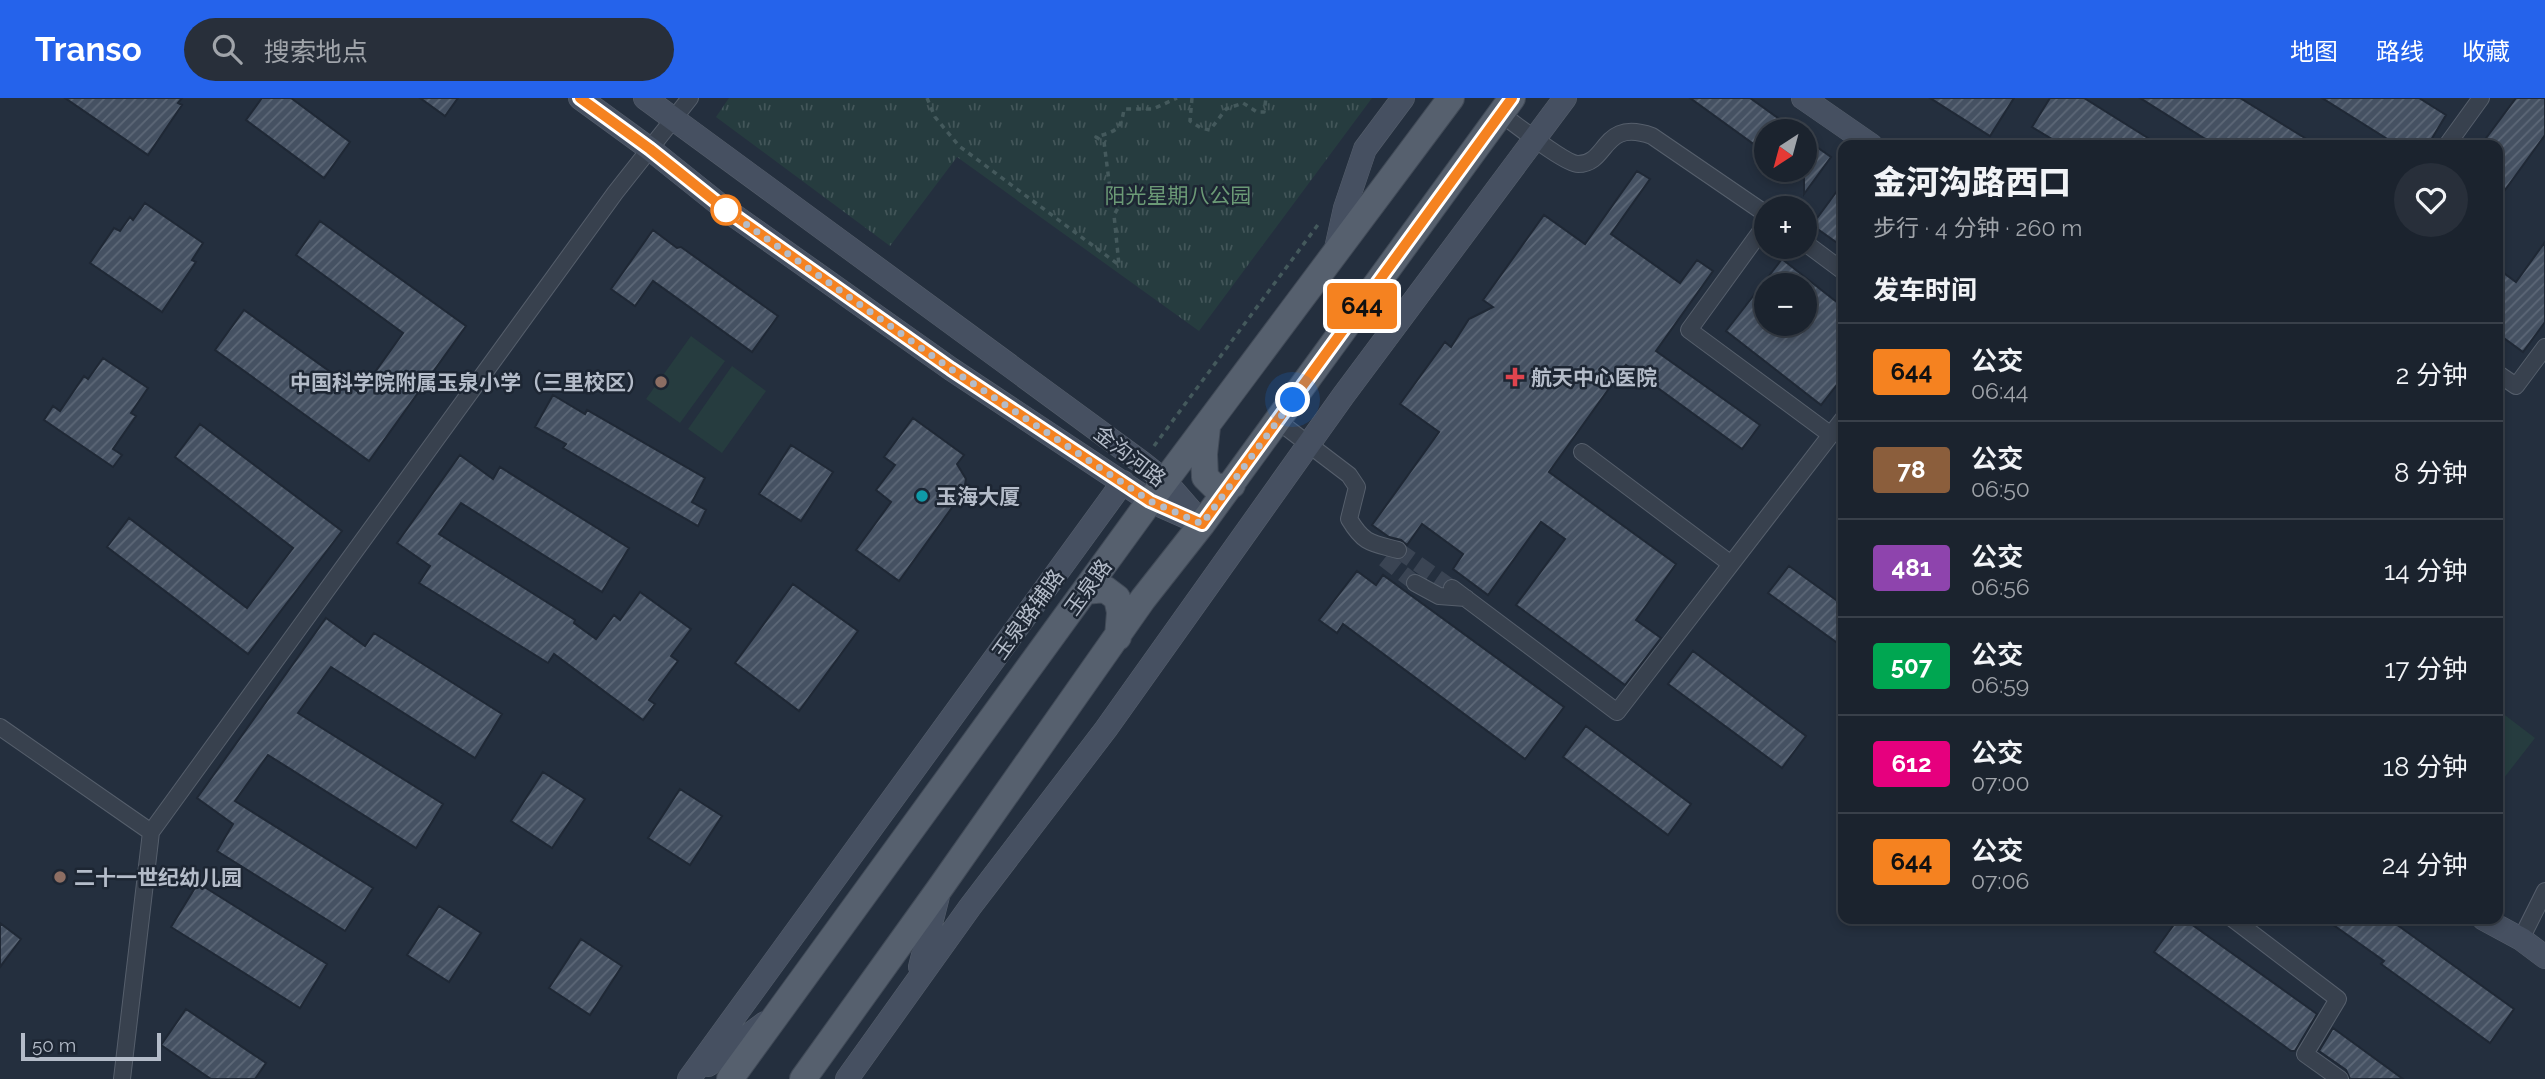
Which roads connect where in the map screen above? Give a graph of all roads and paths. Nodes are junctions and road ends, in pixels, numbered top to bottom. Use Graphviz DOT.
graph roads {
  1 [pos="580,98"];
  2 [pos="645,98"];
  3 [pos="691,98"];
  4 [pos="927,98"];
  5 [pos="1177,98"];
  6 [pos="1192,98"];
  7 [pos="1266,98"];
  8 [pos="1403,98"];
  9 [pos="1451,98"];
  10 [pos="1565,98"];
  11 [pos="1803,98"];
  12 [pos="2482,98"];
  13 [pos="1507,106"];
  14 [pos="674,119"];
  15 [pos="1535,138"];
  16 [pos="1864,140"];
  17 [pos="2450,140"];
  18 [pos="650,149"];
  19 [pos="1754,206"];
  20 [pos="1321,220"];
  21 [pos="1754,241"];
  22 [pos="1817,252"];
  23 [pos="1334,256"];
  24 [pos="1838,267"];
  25 [pos="2545,347"];
  26 [pos="2503,377"];
  27 [pos="1278,421"];
  28 [pos="1838,425"];
  29 [pos="1207,427"];
  30 [pos="1830,435"];
  31 [pos="1309,444"];
  32 [pos="1581,452"];
  33 [pos="1141,462"];
  34 [pos="1123,482"];
  35 [pos="1231,485"];
  36 [pos="1158,491"];
  37 [pos="1202,524"];
  38 [pos="1391,554"];
  39 [pos="1731,564"];
  40 [pos="1415,583"];
  41 [pos="1452,587"];
  42 [pos="1085,592"];
  43 [pos="1466,598"];
  44 [pos="1118,637"];
  45 [pos="0,727"];
  46 [pos="151,832"];
  47 [pos="940,888"];
  48 [pos="2545,891"];
  49 [pos="2240,924"];
  50 [pos="2493,924"];
  51 [pos="2521,939"];
  52 [pos="2545,957"];
  53 [pos="917,981"];
  54 [pos="773,1017"];
  55 [pos="122,1079"];
  56 [pos="689,1079"];
  57 [pos="730,1079"];
  58 [pos="803,1079"];
  59 [pos="847,1079"];
  60 [pos="2340,1079"];
  1 -- 18 [label="street, 金沟河路"];
  2 -- 14 [label="street, 金沟河路"];
  3 -- 14 [label="street"];
  4 -- 5 [label="path"];
  6 -- 7 [label="path"];
  8 -- 23 [label="street"];
  9 -- 23 [label="main road, 玉泉路"];
  10 -- 15 [label="street"];
  11 -- 16 [label="street"];
  12 -- 17 [label="street"];
  13 -- 15 [label="street"];
  13 -- 27 [label="main road"];
  14 -- 18 [label="street"];
  14 -- 33 [label="street, 金沟河路"];
  15 -- 19 [label="street"];
  15 -- 31 [label="street"];
  18 -- 34 [label="street, 金沟河路"];
  18 -- 46 [label="street"];
  20 -- 33 [label="path"];
  21 -- 30 [label="street"];
  22 -- 24 [label="street"];
  23 -- 29 [label="main road, 玉泉路"];
  25 -- 26 [label="street"];
  27 -- 31 [label="street"];
  27 -- 35 [label="main road"];
  28 -- 30 [label="street"];
  29 -- 35 [label="main road"];
  29 -- 36 [label="main road, 玉泉路"];
  30 -- 39 [label="street"];
  31 -- 38 [label="street"];
  31 -- 53 [label="street"];
  32 -- 39 [label="street"];
  33 -- 36 [label="street, 金沟河路"];
  34 -- 36 [label="street, 金沟河路"];
  34 -- 56 [label="street, 玉泉路辅路"];
  35 -- 37 [label="main road"];
  36 -- 37 [label="street, 金沟河路"];
  36 -- 42 [label="main road, 玉泉路"];
  37 -- 44 [label="main road"];
  39 -- 43 [label="street"];
  40 -- 43 [label="street"];
  41 -- 43 [label="street"];
  42 -- 44 [label="main road"];
  42 -- 54 [label="main road, 玉泉路"];
  44 -- 47 [label="main road"];
  45 -- 46 [label="street"];
  46 -- 55 [label="street"];
  47 -- 53 [label="street"];
  47 -- 58 [label="main road"];
  48 -- 51 [label="street"];
  49 -- 60 [label="street"];
  50 -- 51 [label="street"];
  51 -- 52 [label="street"];
  53 -- 59 [label="street"];
  54 -- 56 [label="street"];
  54 -- 57 [label="main road, 玉泉路"];
}
